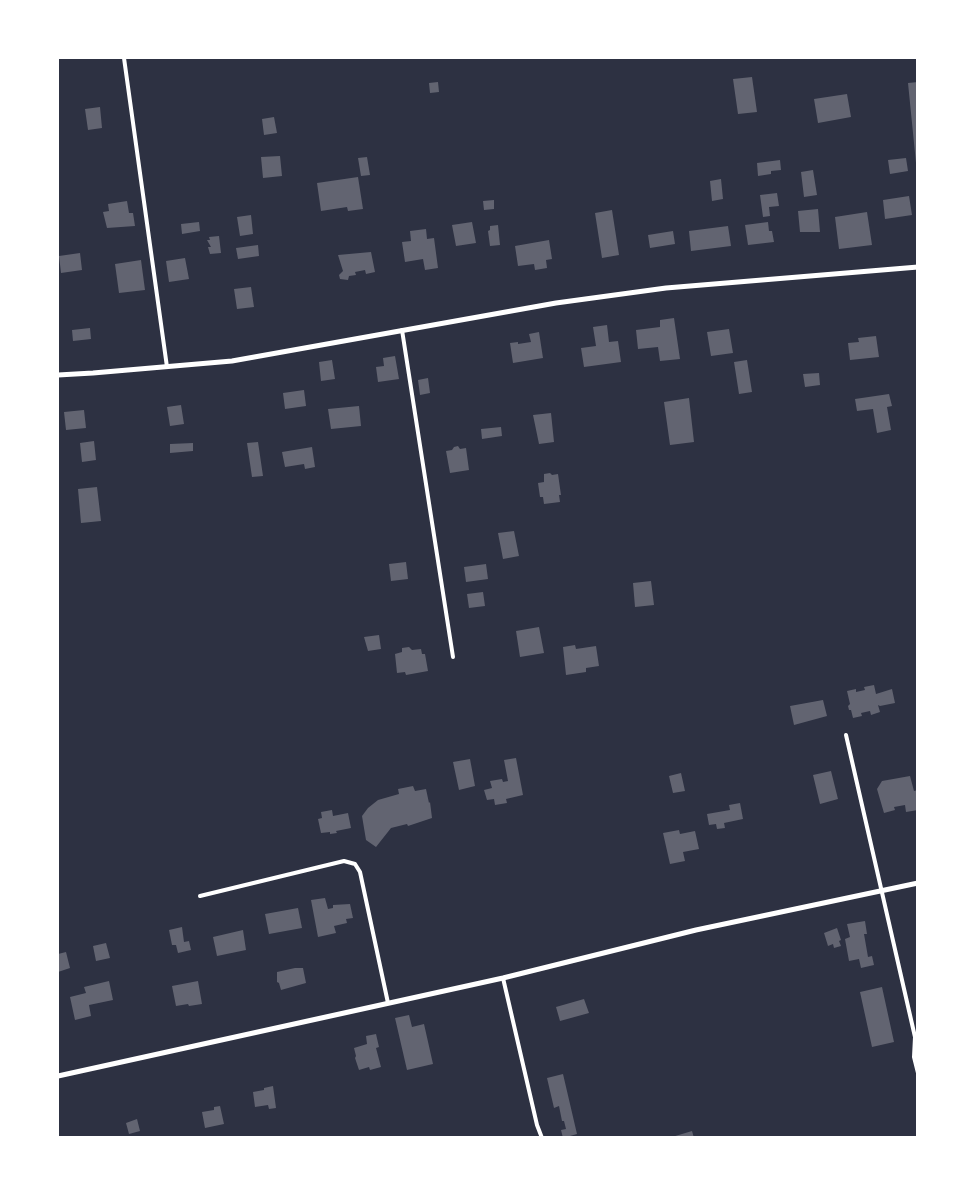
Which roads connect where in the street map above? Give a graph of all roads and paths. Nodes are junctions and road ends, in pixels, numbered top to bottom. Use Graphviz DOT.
graph roads {
  1 [pos="124,58"];
  2 [pos="918,267"];
  3 [pos="402,330"];
  4 [pos="167,367"];
  5 [pos="58,375"];
  6 [pos="453,657"];
  7 [pos="846,736"];
  8 [pos="918,882"];
  9 [pos="881,890"];
  10 [pos="200,896"];
  11 [pos="503,978"];
  12 [pos="388,1003"];
  13 [pos="917,1064"];
  14 [pos="918,1072"];
  15 [pos="58,1076"];
  16 [pos="542,1138"];
  1 -- 4 [label="lane"];
  2 -- 3 [label="street"];
  3 -- 4 [label="street"];
  3 -- 6 [label="lane"];
  4 -- 5 [label="street"];
  7 -- 9 [label="lane"];
  8 -- 9 [label="street"];
  9 -- 11 [label="street"];
  9 -- 13 [label="lane"];
  10 -- 12 [label="lane"];
  11 -- 12 [label="street"];
  11 -- 16 [label="lane"];
  12 -- 15 [label="street"];
  13 -- 14 [label="lane"];
}
